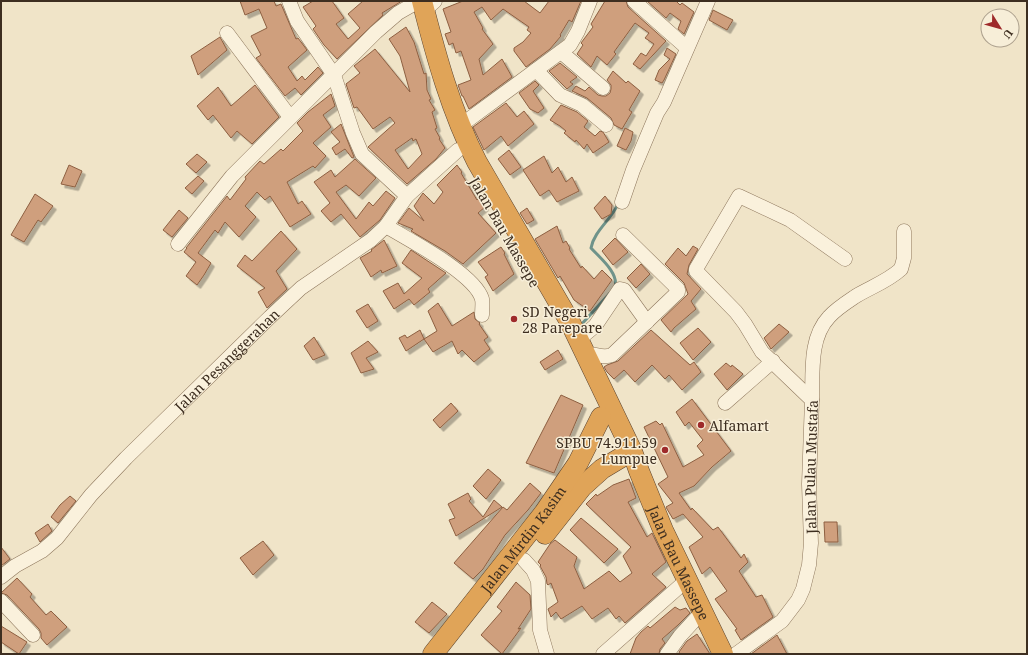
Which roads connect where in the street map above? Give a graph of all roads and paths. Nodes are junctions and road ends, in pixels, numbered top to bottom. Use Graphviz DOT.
graph roads {
  1 [pos="288,1"];
  2 [pos="590,1"];
  3 [pos="634,1"];
  4 [pos="708,1"];
  5 [pos="421,4"];
  6 [pos="228,33"];
  7 [pos="685,46"];
  8 [pos="561,52"];
  9 [pos="536,70"];
  10 [pos="334,75"];
  11 [pos="603,88"];
  12 [pos="290,117"];
  13 [pos="458,118"];
  14 [pos="606,125"];
  15 [pos="458,150"];
  16 [pos="407,196"];
  17 [pos="622,202"];
  18 [pos="386,226"];
  19 [pos="904,231"];
  20 [pos="623,235"];
  21 [pos="178,244"];
  22 [pos="845,259"];
  23 [pos="482,314"];
  24 [pos="647,322"];
  25 [pos="581,347"];
  26 [pos="773,360"];
  27 [pos="812,400"];
  28 [pos="725,403"];
  29 [pos="601,417"];
  30 [pos="627,454"];
  31 [pos="524,560"];
  32 [pos="1,577"];
  33 [pos="688,579"];
  34 [pos="1,601"];
  35 [pos="702,612"];
  36 [pos="33,635"];
  37 [pos="433,654"];
  38 [pos="449,654"];
  39 [pos="547,654"];
  40 [pos="602,654"];
  41 [pos="667,654"];
  42 [pos="723,654"];
  43 [pos="736,654"];
  1 -- 10 [label="street"];
  2 -- 8 [label="street"];
  3 -- 7 [label="street"];
  4 -- 7 [label="street"];
  5 -- 10 [label="street"];
  5 -- 13 [label="highway, Jalan Bau Massepe"];
  5 -- 15 [label="highway, Jalan Bau Massepe"];
  6 -- 12 [label="street"];
  7 -- 17 [label="street"];
  8 -- 9 [label="street"];
  8 -- 11 [label="street"];
  9 -- 13 [label="street"];
  9 -- 14 [label="street"];
  10 -- 12 [label="street"];
  10 -- 16 [label="street"];
  12 -- 21 [label="street"];
  13 -- 25 [label="highway, Jalan Bau Massepe"];
  15 -- 16 [label="street, Jalan Pesanggerahan"];
  15 -- 29 [label="highway, Jalan Bau Massepe"];
  16 -- 18 [label="street, Jalan Pesanggerahan"];
  18 -- 23 [label="street"];
  18 -- 32 [label="street, Jalan Pesanggerahan"];
  19 -- 27 [label="street"];
  20 -- 24 [label="street"];
  22 -- 26 [label="street, Jalan Pulau Mustafa"];
  24 -- 25 [label="street"];
  24 -- 25 [label="street"];
  25 -- 30 [label="highway, Jalan Bau Massepe"];
  26 -- 27 [label="street, Jalan Pulau Mustafa"];
  26 -- 28 [label="street"];
  27 -- 43 [label="street, Jalan Pulau Mustafa"];
  29 -- 30 [label="highway, Jalan Bau Massepe"];
  29 -- 37 [label="highway, Jalan Mirdin Kasim"];
  30 -- 31 [label="highway, Jalan Mirdin Kasim"];
  30 -- 33 [label="highway, Jalan Bau Massepe"];
  31 -- 38 [label="highway, Jalan Mirdin Kasim"];
  31 -- 39 [label="street"];
  33 -- 35 [label="highway, Jalan Bau Massepe"];
  33 -- 40 [label="street"];
  34 -- 36 [label="street"];
  35 -- 41 [label="street"];
  35 -- 42 [label="highway, Jalan Bau Massepe"];
}
